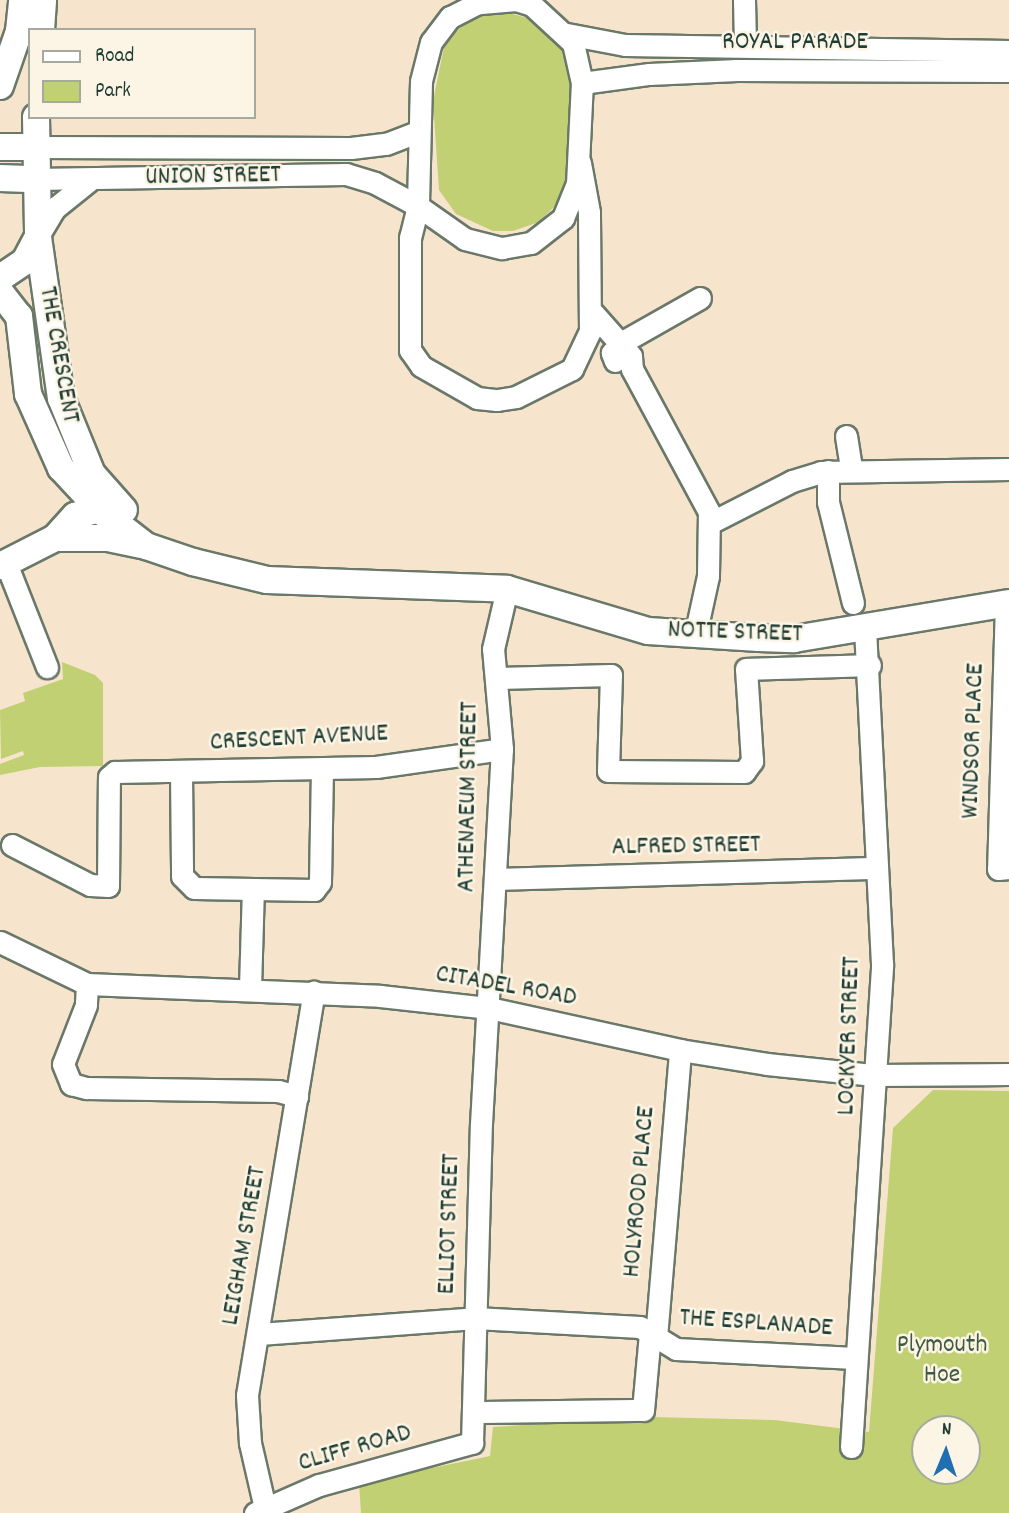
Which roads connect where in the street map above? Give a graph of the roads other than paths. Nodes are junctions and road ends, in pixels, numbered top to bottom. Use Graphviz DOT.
graph roads {
  1 [pos="22,0"];
  2 [pos="43,0"];
  3 [pos="744,0"];
  4 [pos="479,2"];
  5 [pos="530,2"];
  6 [pos="41,28"];
  7 [pos="567,34"];
  8 [pos="745,45"];
  9 [pos="1009,51"];
  10 [pos="1009,71"];
  11 [pos="1,83"];
  12 [pos="582,83"];
  13 [pos="36,119"];
  14 [pos="418,132"];
  15 [pos="0,147"];
  16 [pos="34,147"];
  17 [pos="580,163"];
  18 [pos="0,178"];
  19 [pos="34,179"];
  20 [pos="90,180"];
  21 [pos="418,205"];
  22 [pos="38,237"];
  23 [pos="0,278"];
  24 [pos="0,292"];
  25 [pos="701,298"];
  26 [pos="593,313"];
  27 [pos="582,354"];
  28 [pos="623,357"];
  29 [pos="846,436"];
  30 [pos="851,469"];
  31 [pos="1009,469"];
  32 [pos="828,471"];
  33 [pos="78,488"];
  34 [pos="109,507"];
  35 [pos="75,516"];
  36 [pos="712,522"];
  37 [pos="55,538"];
  38 [pos="146,546"];
  39 [pos="178,556"];
  40 [pos="3,565"];
  41 [pos="421,584"];
  42 [pos="507,589"];
  43 [pos="853,603"];
  44 [pos="1008,603"];
  45 [pos="865,627"];
  46 [pos="696,631"];
  47 [pos="870,665"];
  48 [pos="47,667"];
  49 [pos="498,678"];
  50 [pos="502,749"];
  51 [pos="322,770"];
  52 [pos="181,773"];
  53 [pos="12,845"];
  54 [pos="877,868"];
  55 [pos="1009,868"];
  56 [pos="497,879"];
  57 [pos="253,889"];
  58 [pos="0,942"];
  59 [pos="87,984"];
  60 [pos="250,988"];
  61 [pos="314,992"];
  62 [pos="489,1008"];
  63 [pos="680,1050"];
  64 [pos="1009,1074"];
  65 [pos="874,1075"];
  66 [pos="297,1096"];
  67 [pos="475,1318"];
  68 [pos="259,1334"];
  69 [pos="653,1335"];
  70 [pos="855,1358"];
  71 [pos="473,1412"];
  72 [pos="472,1443"];
  73 [pos="851,1447"];
  74 [pos="260,1511"];
  1 -- 11 [label="main road"];
  2 -- 6 [label="main road"];
  3 -- 8 [label="street"];
  4 -- 5 [label="street"];
  4 -- 14 [label="street"];
  5 -- 7 [label="street"];
  7 -- 8 [label="street, ROYAL PARADE"];
  7 -- 12 [label="street"];
  8 -- 9 [label="street, ROYAL PARADE"];
  10 -- 12 [label="street, ROYAL PARADE"];
  12 -- 17 [label="street"];
  13 -- 16 [label="main road, THE CRESCENT"];
  14 -- 16 [label="street, UNION STREET"];
  14 -- 21 [label="street"];
  15 -- 16 [label="main road, UNION STREET"];
  16 -- 19 [label="main road, THE CRESCENT"];
  17 -- 21 [label="street"];
  17 -- 26 [label="street"];
  18 -- 19 [label="main road, UNION STREET"];
  19 -- 20 [label="street, UNION STREET"];
  19 -- 22 [label="main road, THE CRESCENT"];
  20 -- 21 [label="street, UNION STREET"];
  20 -- 22 [label="street"];
  21 -- 27 [label="street"];
  22 -- 23 [label="main road, THE CRESCENT"];
  22 -- 34 [label="main road, THE CRESCENT"];
  24 -- 33 [label="main road, THE CRESCENT"];
  25 -- 28 [label="street"];
  26 -- 27 [label="street"];
  26 -- 28 [label="street"];
  27 -- 28 [label="street"];
  28 -- 36 [label="street"];
  29 -- 30 [label="street"];
  30 -- 31 [label="street"];
  30 -- 32 [label="street"];
  32 -- 36 [label="street"];
  32 -- 43 [label="street"];
  33 -- 34 [label="main road, THE CRESCENT"];
  33 -- 35 [label="main road"];
  34 -- 35 [label="main road"];
  34 -- 38 [label="main road, THE CRESCENT"];
  34 -- 39 [label="main road, THE CRESCENT"];
  35 -- 37 [label="main road"];
  36 -- 46 [label="street"];
  37 -- 38 [label="main road"];
  37 -- 40 [label="main road"];
  38 -- 39 [label="main road, THE CRESCENT"];
  39 -- 41 [label="main road, THE CRESCENT"];
  40 -- 48 [label="street"];
  41 -- 42 [label="main road, NOTTE STREET"];
  42 -- 46 [label="main road, NOTTE STREET"];
  42 -- 49 [label="street, ATHENAEUM STREET"];
  44 -- 45 [label="main road, NOTTE STREET"];
  44 -- 55 [label="street, WINDSOR PLACE"];
  45 -- 46 [label="main road, NOTTE STREET"];
  45 -- 47 [label="street, LOCKYER STREET"];
  47 -- 49 [label="street"];
  47 -- 54 [label="street, LOCKYER STREET"];
  49 -- 50 [label="street, ATHENAEUM STREET"];
  50 -- 51 [label="street, CRESCENT AVENUE"];
  50 -- 56 [label="street, ATHENAEUM STREET"];
  51 -- 52 [label="street, CRESCENT AVENUE"];
  51 -- 57 [label="street"];
  52 -- 53 [label="street, CRESCENT AVENUE"];
  52 -- 57 [label="street"];
  54 -- 56 [label="street, ALFRED STREET"];
  54 -- 65 [label="street, LOCKYER STREET"];
  56 -- 62 [label="street, ATHENAEUM STREET"];
  57 -- 60 [label="street"];
  58 -- 59 [label="street, CITADEL ROAD"];
  59 -- 60 [label="street, CITADEL ROAD"];
  59 -- 66 [label="street"];
  60 -- 61 [label="street, CITADEL ROAD"];
  61 -- 62 [label="street, CITADEL ROAD"];
  61 -- 66 [label="street, LEIGHAM STREET"];
  62 -- 63 [label="street, CITADEL ROAD"];
  62 -- 67 [label="street, ELLIOT STREET"];
  63 -- 65 [label="street, CITADEL ROAD"];
  63 -- 69 [label="street, HOLYROOD PLACE"];
  64 -- 65 [label="street, CITADEL ROAD"];
  65 -- 70 [label="street, LOCKYER STREET"];
  66 -- 68 [label="street, LEIGHAM STREET"];
  67 -- 68 [label="street, THE ESPLANADE"];
  67 -- 69 [label="street, THE ESPLANADE"];
  67 -- 71 [label="street, ELLIOT STREET"];
  68 -- 74 [label="street, LEIGHAM STREET"];
  69 -- 70 [label="street, THE ESPLANADE"];
  69 -- 71 [label="street, HOLYROOD PLACE"];
  70 -- 73 [label="street, LOCKYER STREET"];
  71 -- 72 [label="street, ELLIOT STREET"];
  72 -- 74 [label="street, CLIFF ROAD"];
}
